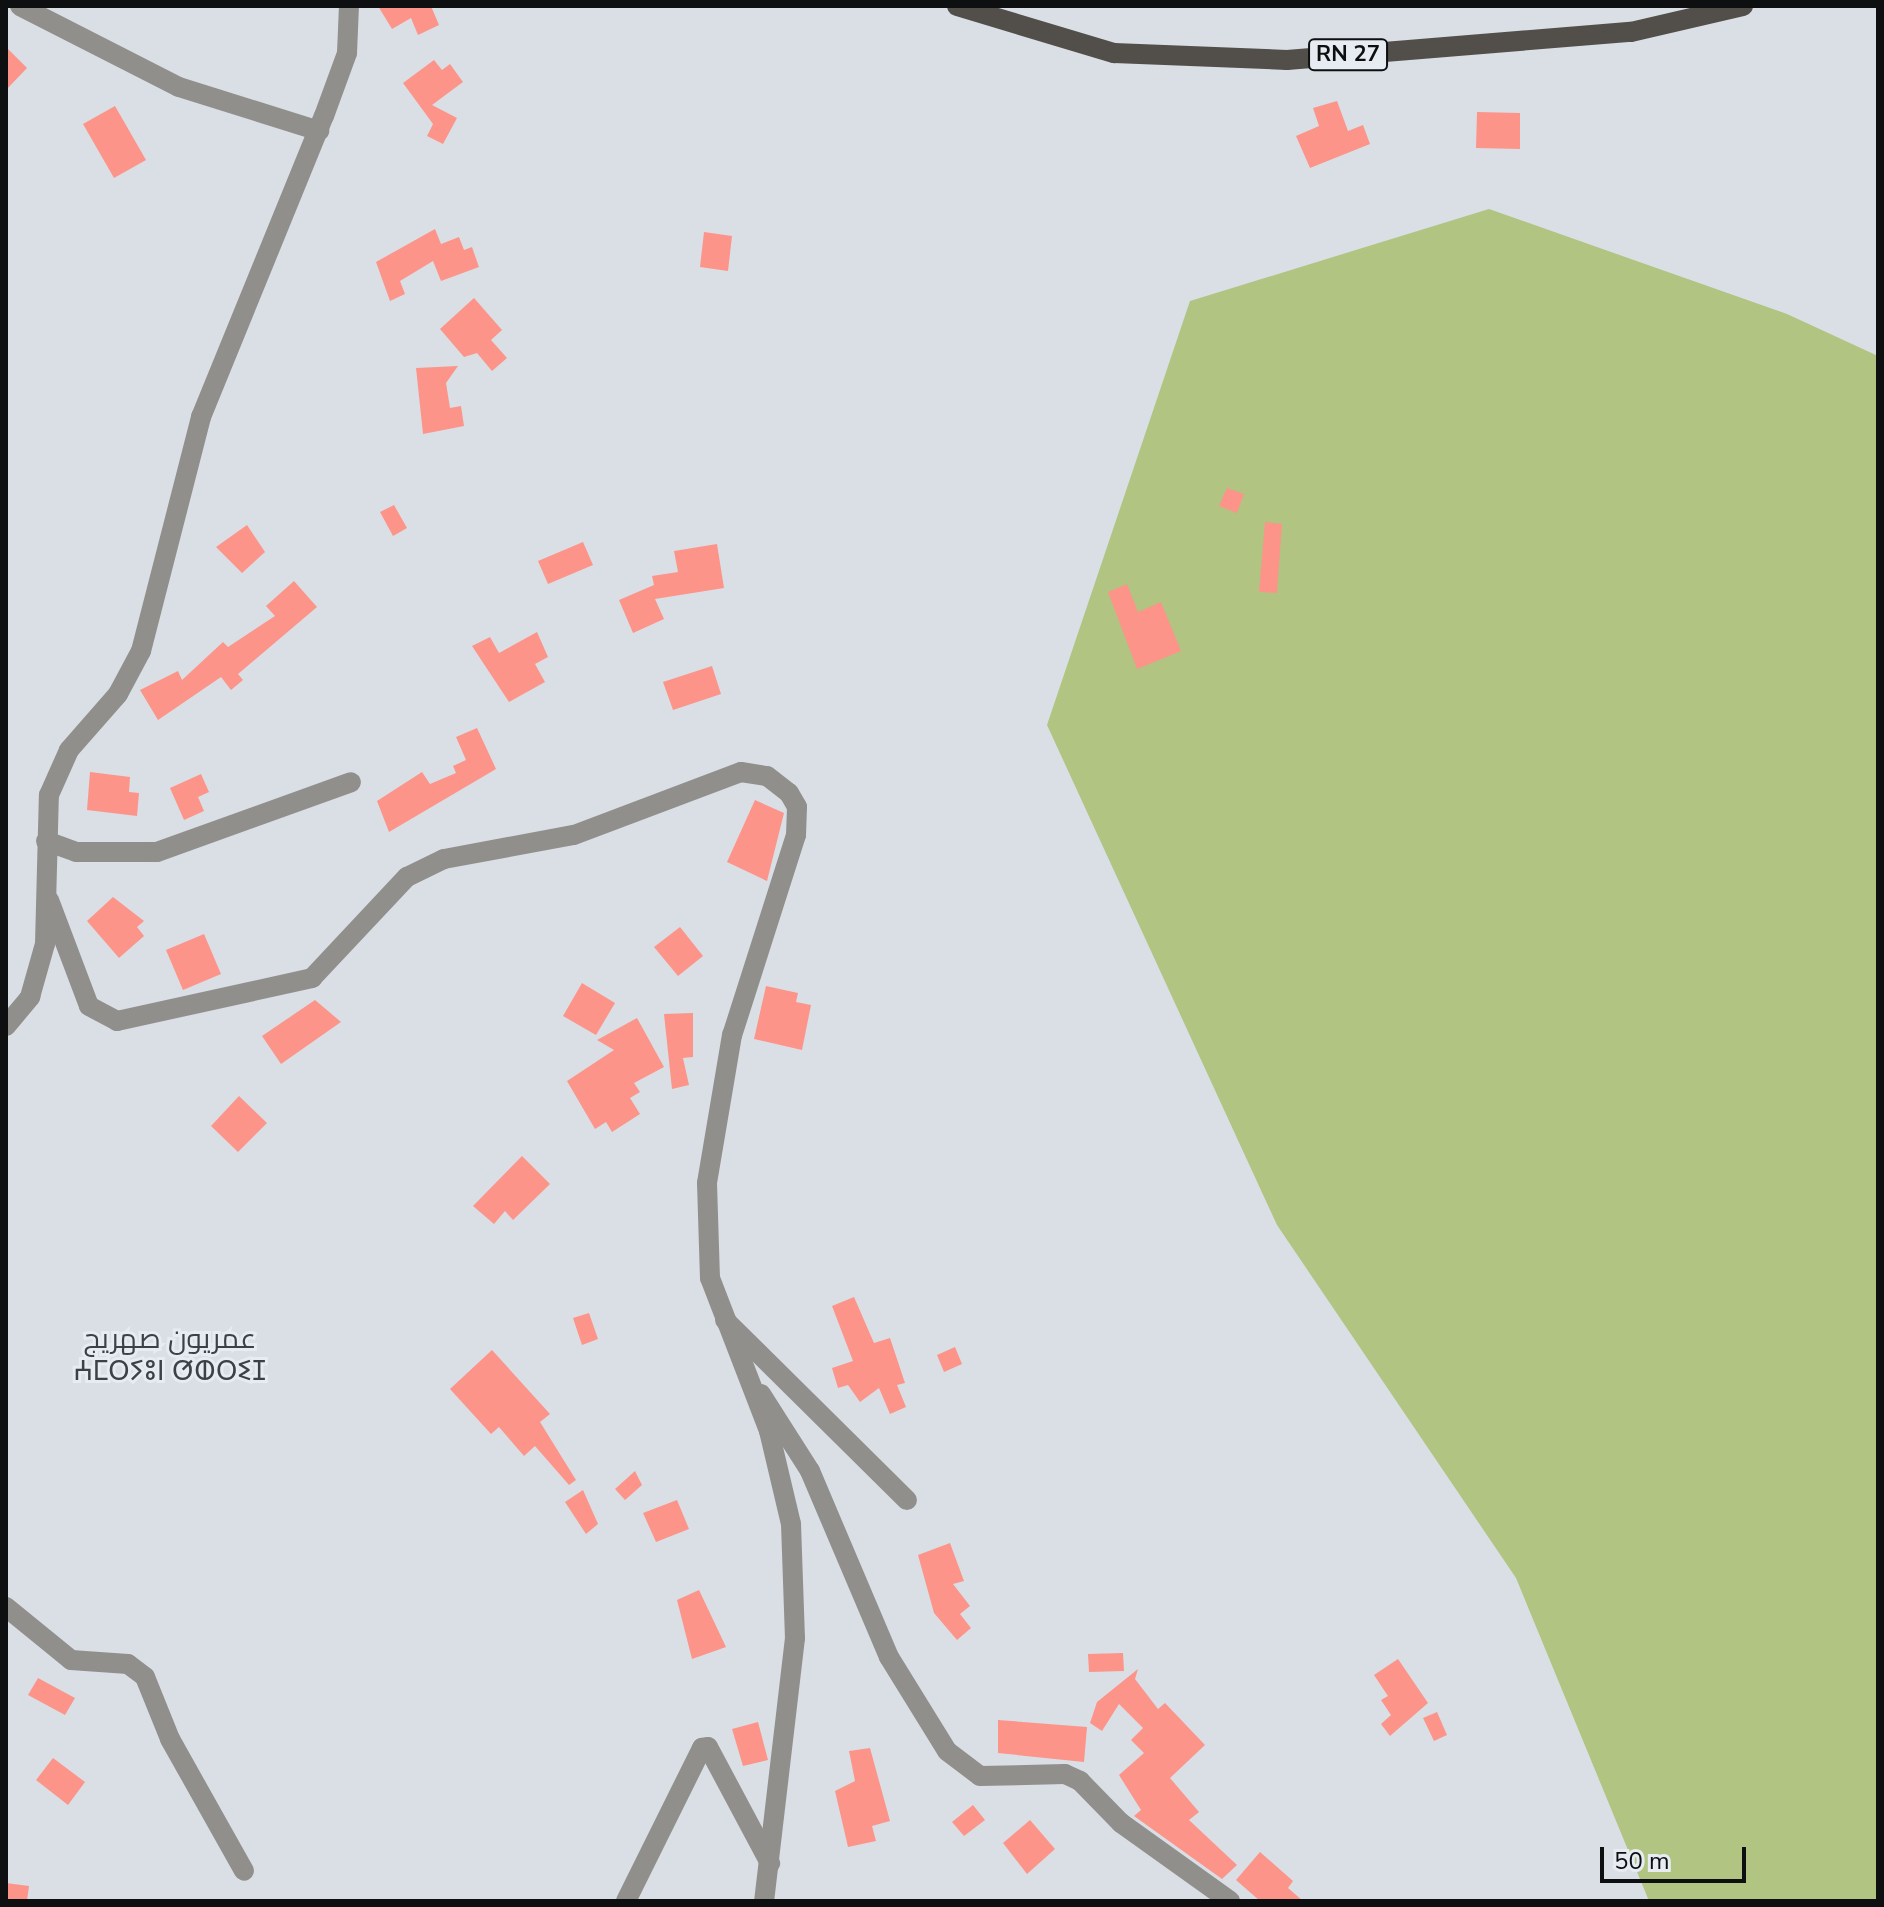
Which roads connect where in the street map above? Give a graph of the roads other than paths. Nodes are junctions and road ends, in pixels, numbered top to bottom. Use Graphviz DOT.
graph roads {
  1 [pos="20,6"];
  2 [pos="349,6"];
  3 [pos="957,6"];
  4 [pos="1743,6"];
  5 [pos="319,131"];
  6 [pos="351,782"];
  7 [pos="46,841"];
  8 [pos="49,900"];
  9 [pos="6,1026"];
  10 [pos="719,1315"];
  11 [pos="747,1380"];
  12 [pos="907,1500"];
  13 [pos="6,1607"];
  14 [pos="770,1863"];
  15 [pos="244,1871"];
  16 [pos="626,1901"];
  17 [pos="764,1901"];
  18 [pos="1230,1901"];
  1 -- 5 [label="street"];
  2 -- 5 [label="street"];
  3 -- 4 [label="main road, RN 27"];
  5 -- 7 [label="street"];
  6 -- 7 [label="street"];
  7 -- 8 [label="street"];
  8 -- 9 [label="street"];
  8 -- 10 [label="street"];
  10 -- 11 [label="street"];
  10 -- 12 [label="street"];
  11 -- 14 [label="street"];
  11 -- 18 [label="street"];
  13 -- 15 [label="street"];
  14 -- 16 [label="street"];
  14 -- 17 [label="street"];
}
